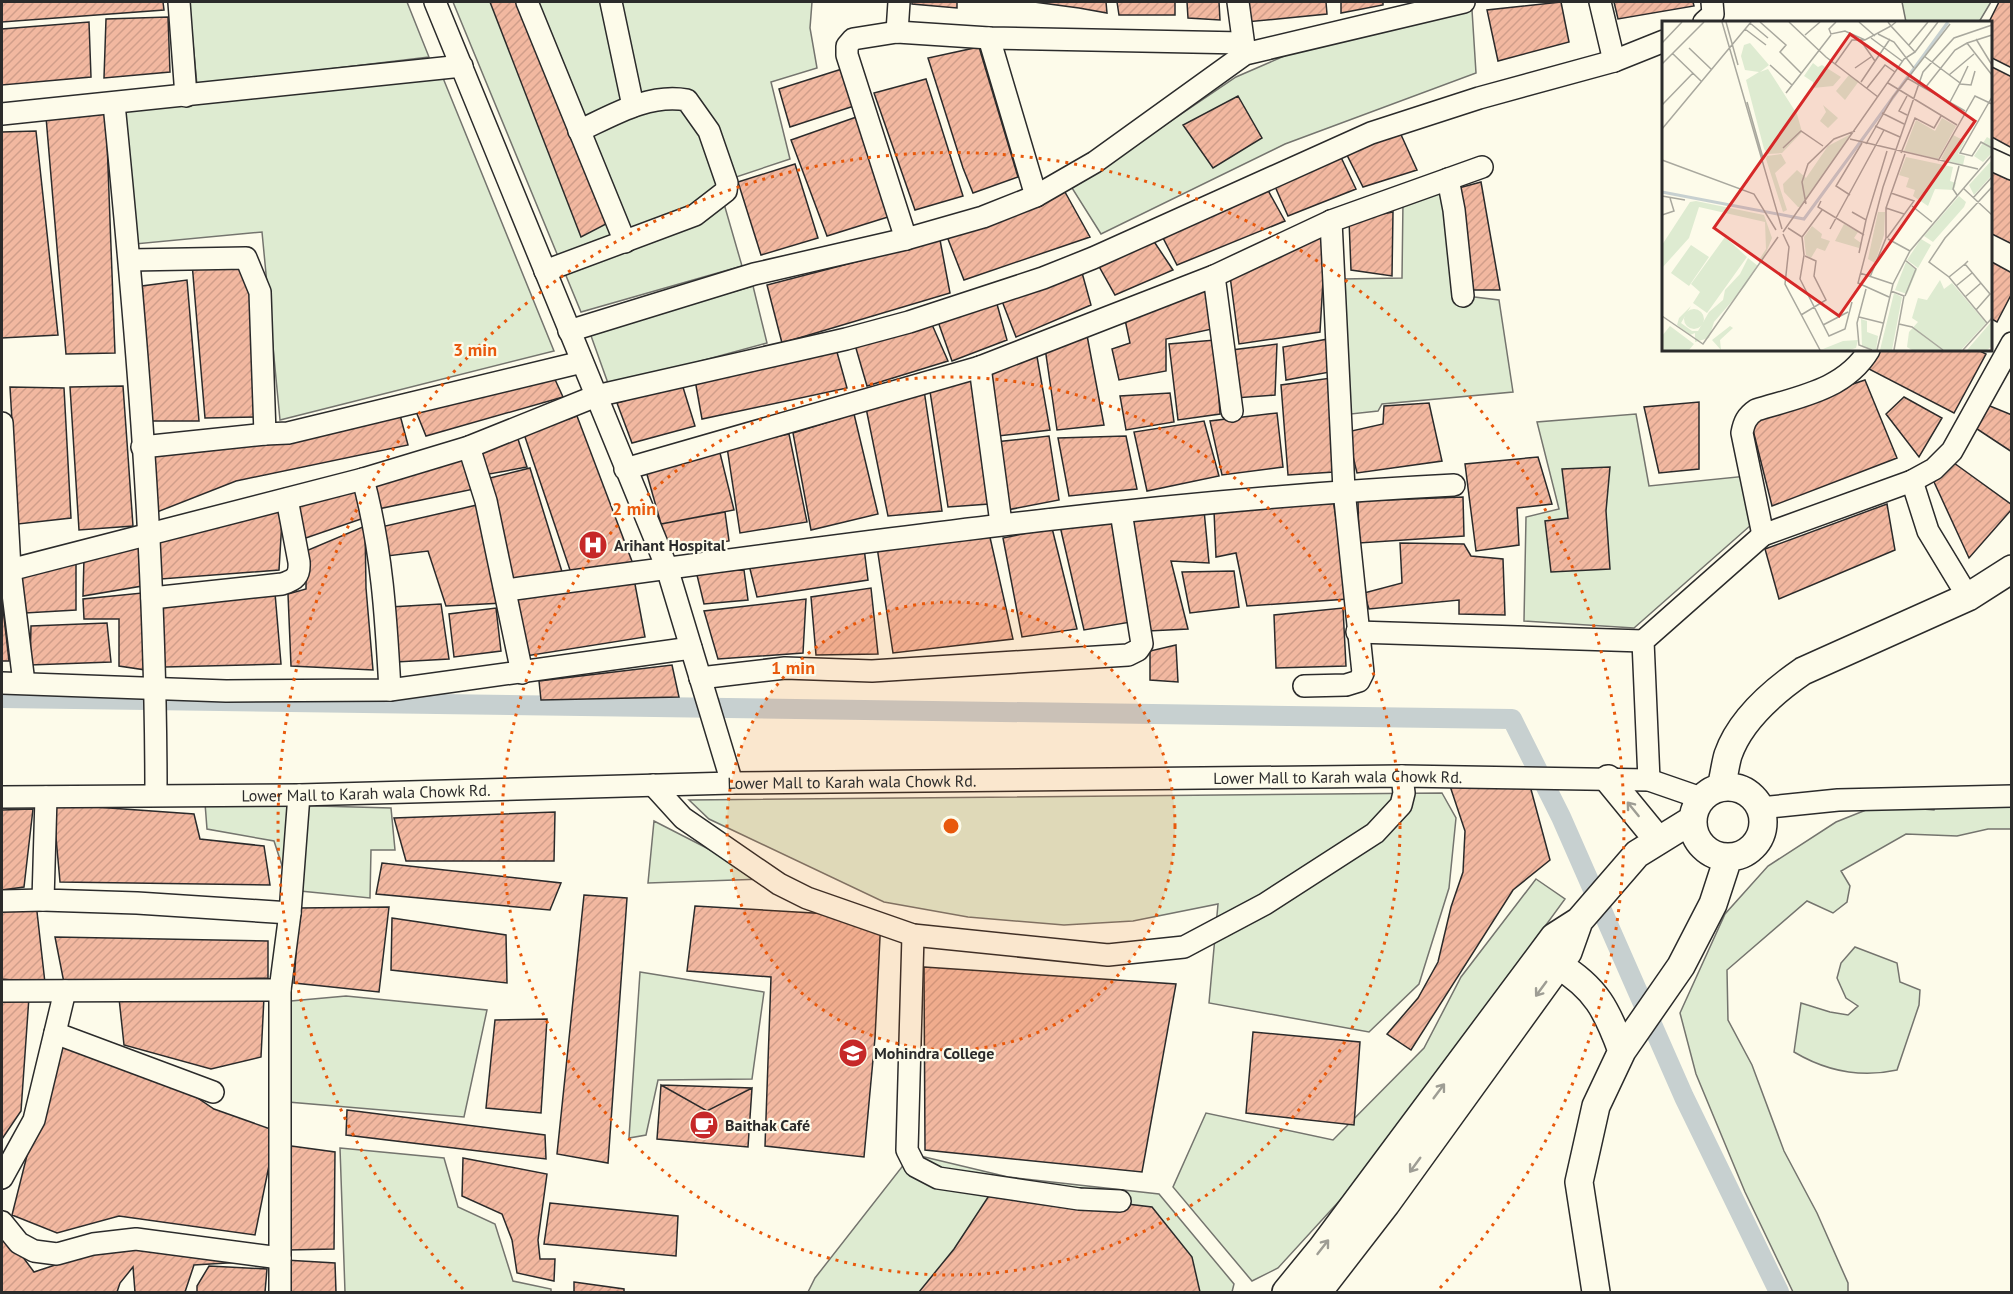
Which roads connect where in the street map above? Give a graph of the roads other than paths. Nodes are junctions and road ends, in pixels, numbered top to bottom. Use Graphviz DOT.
graph roads {
  1 [pos="179,2"];
  2 [pos="527,2"];
  3 [pos="610,2"];
  4 [pos="899,2"];
  5 [pos="1238,2"];
  6 [pos="1464,2"];
  7 [pos="1600,2"];
  8 [pos="1712,2"];
  9 [pos="441,3"];
  10 [pos="1705,21"];
  11 [pos="897,32"];
  12 [pos="989,39"];
  13 [pos="1662,41"];
  14 [pos="1244,48"];
  15 [pos="1614,61"];
  16 [pos="462,66"];
  17 [pos="186,96"];
  18 [pos="114,104"];
  19 [pos="633,106"];
  20 [pos="2,114"];
  21 [pos="579,131"];
  22 [pos="1992,160"];
  23 [pos="1482,167"];
  24 [pos="2012,169"];
  25 [pos="1448,179"];
  26 [pos="1036,196"];
  27 [pos="1331,221"];
  28 [pos="906,239"];
  29 [pos="625,242"];
  30 [pos="130,260"];
  31 [pos="545,271"];
  32 [pos="1214,276"];
  33 [pos="1463,296"];
  34 [pos="569,331"];
  35 [pos="2012,343"];
  36 [pos="1868,351"];
  37 [pos="582,362"];
  38 [pos="980,367"];
  39 [pos="596,396"];
  40 [pos="1232,411"];
  41 [pos="2,434"];
  42 [pos="265,434"];
  43 [pos="142,447"];
  44 [pos="470,447"];
  45 [pos="625,469"];
  46 [pos="363,479"];
  47 [pos="1912,481"];
  48 [pos="1454,485"];
  49 [pos="1344,490"];
  50 [pos="287,499"];
  51 [pos="4,508"];
  52 [pos="1121,512"];
  53 [pos="1001,523"];
  54 [pos="149,535"];
  55 [pos="1763,535"];
  56 [pos="667,568"];
  57 [pos="2012,569"];
  58 [pos="6,571"];
  59 [pos="506,590"];
  60 [pos="1968,597"];
  61 [pos="152,598"];
  62 [pos="1357,632"];
  63 [pos="1643,641"];
  64 [pos="691,648"];
  65 [pos="522,673"];
  66 [pos="2,683"];
  67 [pos="24,683"];
  68 [pos="1304,686"];
  69 [pos="703,688"];
  70 [pos="390,690"];
  71 [pos="157,696"];
  72 [pos="1402,776"];
  73 [pos="1608,779"];
  74 [pos="1649,780"];
  75 [pos="732,783"];
  76 [pos="653,785"];
  77 [pos="156,795"];
  78 [pos="298,795"];
  79 [pos="2012,796"];
  80 [pos="2,797"];
  81 [pos="46,797"];
  82 [pos="1705,802"];
  83 [pos="1760,808"];
  84 [pos="1658,840"];
  85 [pos="1728,858"];
  86 [pos="44,900"];
  87 [pos="2,901"];
  88 [pos="290,913"];
  89 [pos="1582,918"];
  90 [pos="914,935"];
  91 [pos="1558,965"];
  92 [pos="280,990"];
  93 [pos="2,991"];
  94 [pos="65,991"];
  95 [pos="55,1033"];
  96 [pos="1627,1044"];
  97 [pos="213,1092"];
  98 [pos="2,1178"];
  99 [pos="1120,1201"];
  100 [pos="2,1222"];
  101 [pos="280,1258"];
  102 [pos="280,1293"];
  103 [pos="1286,1293"];
  104 [pos="1318,1293"];
  105 [pos="1596,1293"];
  1 -- 17 [label="street"];
  2 -- 21 [label="street"];
  3 -- 19 [label="street"];
  4 -- 11 [label="street"];
  5 -- 14 [label="street"];
  6 -- 14 [label="street"];
  7 -- 15 [label="street"];
  8 -- 10 [label="street"];
  9 -- 16 [label="street"];
  11 -- 12 [label="street"];
  11 -- 28 [label="street"];
  12 -- 14 [label="street"];
  12 -- 26 [label="street"];
  13 -- 15 [label="street"];
  14 -- 26 [label="street"];
  15 -- 39 [label="street"];
  16 -- 17 [label="street"];
  16 -- 31 [label="street"];
  17 -- 18 [label="street"];
  18 -- 20 [label="street"];
  18 -- 30 [label="street"];
  19 -- 21 [label="street"];
  19 -- 29 [label="street"];
  21 -- 29 [label="street"];
  22 -- 24 [label="street"];
  23 -- 25 [label="street"];
  25 -- 27 [label="street"];
  25 -- 33 [label="street"];
  26 -- 28 [label="street"];
  27 -- 32 [label="street"];
  27 -- 49 [label="street"];
  28 -- 34 [label="street"];
  29 -- 31 [label="street"];
  30 -- 42 [label="street"];
  30 -- 43 [label="street"];
  31 -- 34 [label="street"];
  32 -- 38 [label="street"];
  32 -- 40 [label="street"];
  34 -- 37 [label="street"];
  35 -- 47 [label="street"];
  36 -- 55 [label="street"];
  37 -- 39 [label="street"];
  37 -- 42 [label="street"];
  38 -- 45 [label="street"];
  38 -- 53 [label="street"];
  39 -- 44 [label="street"];
  39 -- 45 [label="street"];
  41 -- 51 [label="street"];
  42 -- 43 [label="street"];
  43 -- 54 [label="street"];
  44 -- 46 [label="street"];
  44 -- 59 [label="street"];
  45 -- 56 [label="street"];
  46 -- 50 [label="street"];
  46 -- 70 [label="street"];
  47 -- 55 [label="street"];
  47 -- 60 [label="street"];
  48 -- 49 [label="street"];
  49 -- 52 [label="street"];
  49 -- 62 [label="street"];
  50 -- 54 [label="street"];
  50 -- 61 [label="street"];
  51 -- 58 [label="street"];
  52 -- 53 [label="street"];
  52 -- 69 [label="street"];
  53 -- 56 [label="street"];
  54 -- 58 [label="street"];
  54 -- 61 [label="street"];
  55 -- 63 [label="street"];
  56 -- 59 [label="street"];
  56 -- 64 [label="street"];
  57 -- 60 [label="main road"];
  58 -- 67 [label="street"];
  59 -- 65 [label="street"];
  60 -- 82 [label="main road"];
  61 -- 71 [label="street"];
  62 -- 63 [label="street"];
  62 -- 68 [label="street"];
  63 -- 74 [label="street"];
  64 -- 65 [label="street"];
  64 -- 69 [label="street"];
  65 -- 70 [label="street"];
  66 -- 67 [label="street"];
  67 -- 71 [label="street"];
  69 -- 75 [label="street"];
  70 -- 71 [label="street"];
  71 -- 77 [label="street"];
  72 -- 73 [label="street, Lower Mall to Karah wala Chowk Rd."];
  72 -- 75 [label="street, Lower Mall to Karah wala Chowk Rd."];
  72 -- 90 [label="street"];
  73 -- 74 [label="street, Lower Mall to Karah wala Chowk Rd."];
  84 -- 73 [label="main road, one-way"];
  74 -- 82 [label="street, Lower Mall to Karah wala Chowk Rd."];
  75 -- 76 [label="street, Lower Mall to Karah wala Chowk Rd."];
  76 -- 78 [label="street, Lower Mall to Karah wala Chowk Rd."];
  76 -- 90 [label="street"];
  77 -- 78 [label="street, Lower Mall to Karah wala Chowk Rd."];
  77 -- 81 [label="street, Lower Mall to Karah wala Chowk Rd."];
  78 -- 88 [label="street"];
  79 -- 83 [label="street"];
  80 -- 81 [label="street, Lower Mall to Karah wala Chowk Rd."];
  81 -- 86 [label="street"];
  82 -- 83 [label="main road"];
  82 -- 84 [label="main road"];
  82 -- 85 [label="main road"];
  83 -- 85 [label="main road"];
  84 -- 89 [label="main road"];
  85 -- 96 [label="main road"];
  86 -- 87 [label="street"];
  86 -- 88 [label="street"];
  88 -- 92 [label="street"];
  89 -- 91 [label="main road"];
  103 -- 89 [label="main road, one-way"];
  90 -- 99 [label="street"];
  91 -- 96 [label="main road"];
  91 -- 104 [label="main road, one-way"];
  92 -- 94 [label="street"];
  92 -- 101 [label="street"];
  93 -- 94 [label="street"];
  94 -- 95 [label="street"];
  95 -- 97 [label="street"];
  95 -- 98 [label="street"];
  96 -- 105 [label="main road"];
  100 -- 101 [label="street"];
  101 -- 102 [label="street"];
}
